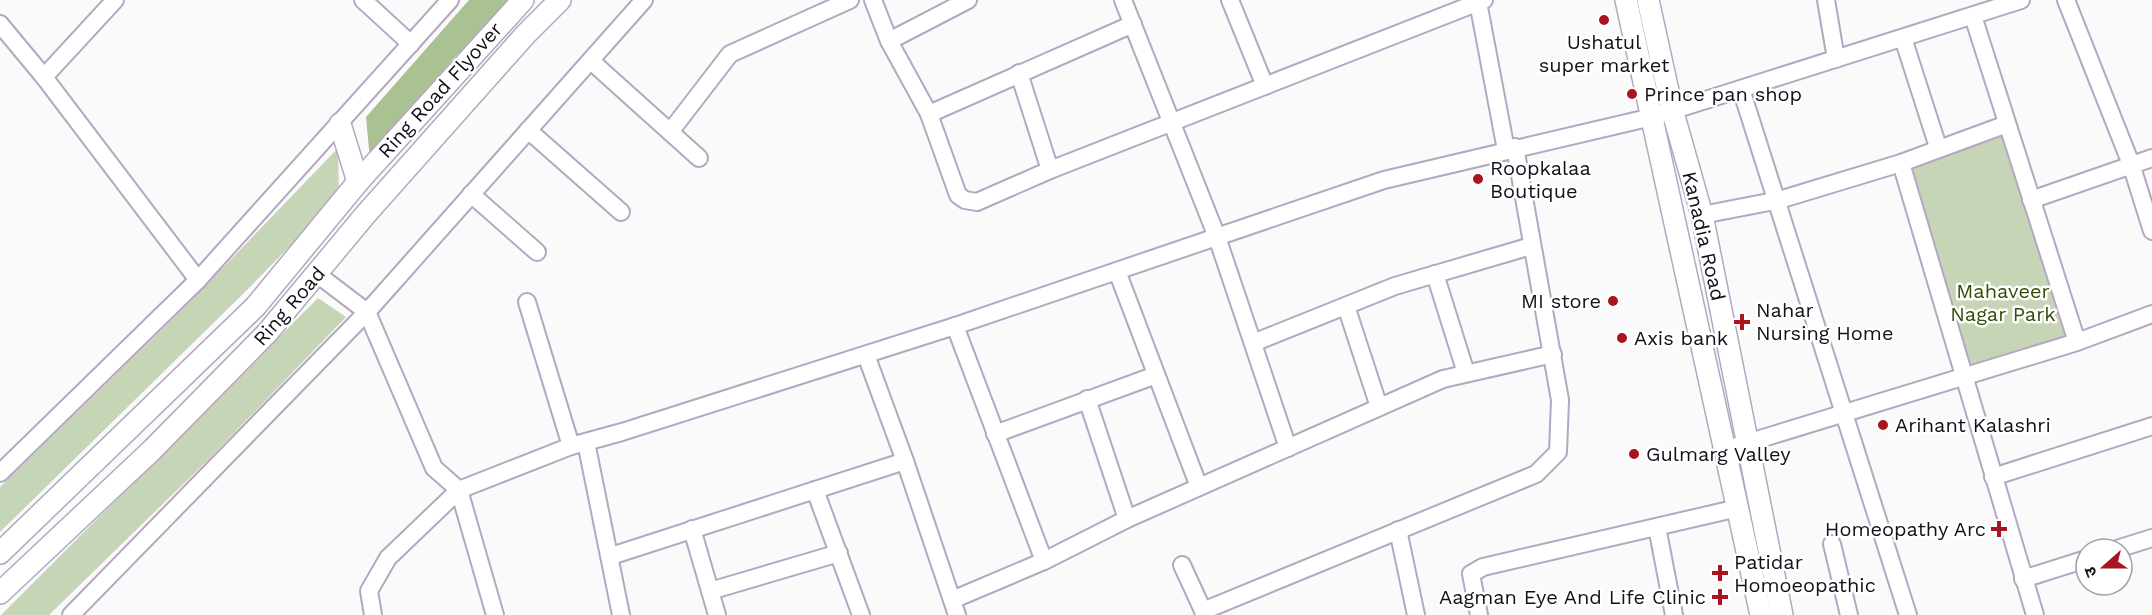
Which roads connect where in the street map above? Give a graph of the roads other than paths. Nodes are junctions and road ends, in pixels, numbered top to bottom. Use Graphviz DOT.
graph roads {
  1 [pos="115,0"];
  2 [pos="363,0"];
  3 [pos="450,0"];
  4 [pos="523,0"];
  5 [pos="560,0"];
  6 [pos="644,0"];
  7 [pos="850,0"];
  8 [pos="873,0"];
  9 [pos="968,0"];
  10 [pos="1123,0"];
  11 [pos="1230,0"];
  12 [pos="1626,0"];
  13 [pos="1648,0"];
  14 [pos="1826,0"];
  15 [pos="2021,0"];
  16 [pos="2066,0"];
  17 [pos="1481,1"];
  18 [pos="1972,16"];
  19 [pos="0,24"];
  20 [pos="1133,24"];
  21 [pos="1903,38"];
  22 [pos="889,41"];
  23 [pos="411,44"];
  24 [pos="1836,59"];
  25 [pos="591,61"];
  26 [pos="1019,73"];
  27 [pos="44,77"];
  28 [pos="1264,86"];
  29 [pos="1741,89"];
  30 [pos="1672,109"];
  31 [pos="929,114"];
  32 [pos="1652,117"];
  33 [pos="340,124"];
  34 [pos="2007,124"];
  35 [pos="1171,125"];
  36 [pos="528,130"];
  37 [pos="670,132"];
  38 [pos="1938,147"];
  39 [pos="1510,149"];
  40 [pos="699,158"];
  41 [pos="2152,158"];
  42 [pos="1900,163"];
  43 [pos="2131,164"];
  44 [pos="1050,170"];
  45 [pos="358,182"];
  46 [pos="471,194"];
  47 [pos="1779,200"];
  48 [pos="2031,200"];
  49 [pos="621,212"];
  50 [pos="1702,215"];
  51 [pos="2152,231"];
  52 [pos="1216,237"];
  53 [pos="1531,246"];
  54 [pos="537,252"];
  55 [pos="1117,272"];
  56 [pos="317,274"];
  57 [pos="1435,274"];
  58 [pos="198,280"];
  59 [pos="527,303"];
  60 [pos="1346,306"];
  61 [pos="367,312"];
  62 [pos="2152,314"];
  63 [pos="955,327"];
  64 [pos="2076,342"];
  65 [pos="1253,343"];
  66 [pos="1553,354"];
  67 [pos="866,355"];
  68 [pos="1466,374"];
  69 [pos="1156,375"];
  70 [pos="1965,376"];
  71 [pos="1088,399"];
  72 [pos="1380,407"];
  73 [pos="1845,415"];
  74 [pos="2152,426"];
  75 [pos="995,434"];
  76 [pos="1749,443"];
  77 [pos="578,444"];
  78 [pos="1288,447"];
  79 [pos="1724,450"];
  80 [pos="905,461"];
  81 [pos="0,473"];
  82 [pos="1993,477"];
  83 [pos="1199,487"];
  84 [pos="459,490"];
  85 [pos="816,490"];
  86 [pos="1737,508"];
  87 [pos="1127,519"];
  88 [pos="1657,527"];
  89 [pos="692,529"];
  90 [pos="1398,530"];
  91 [pos="2152,538"];
  92 [pos="1832,544"];
  93 [pos="2134,544"];
  94 [pos="0,553"];
  95 [pos="838,553"];
  96 [pos="611,556"];
  97 [pos="1044,561"];
  98 [pos="2074,563"];
  99 [pos="1182,565"];
  100 [pos="2024,579"];
  101 [pos="710,591"];
  102 [pos="0,593"];
  103 [pos="955,608"];
  104 [pos="1204,613"];
  105 [pos="71,615"];
  106 [pos="373,615"];
  107 [pos="495,615"];
  108 [pos="621,615"];
  109 [pos="717,615"];
  110 [pos="861,615"];
  111 [pos="1416,615"];
  112 [pos="1479,615"];
  113 [pos="1674,615"];
  114 [pos="1761,615"];
  115 [pos="1782,615"];
  116 [pos="1850,615"];
  117 [pos="1908,615"];
  118 [pos="2035,615"];
  1 -- 27 [label="street"];
  2 -- 23 [label="street"];
  3 -- 23 [label="street"];
  4 -- 45 [label="main road, Ring Road Flyover"];
  5 -- 56 [label="main road, Ring Road"];
  6 -- 25 [label="street"];
  7 -- 37 [label="street"];
  8 -- 22 [label="street"];
  9 -- 22 [label="street"];
  10 -- 20 [label="street"];
  11 -- 28 [label="street"];
  12 -- 32 [label="main road"];
  13 -- 30 [label="main road, Kanadia Road"];
  14 -- 24 [label="street"];
  15 -- 18 [label="street"];
  16 -- 43 [label="street"];
  17 -- 28 [label="street"];
  17 -- 39 [label="street"];
  18 -- 21 [label="street"];
  18 -- 34 [label="street"];
  19 -- 27 [label="street"];
  20 -- 26 [label="street"];
  20 -- 35 [label="street"];
  21 -- 24 [label="street"];
  21 -- 38 [label="street"];
  22 -- 31 [label="street"];
  23 -- 33 [label="street"];
  24 -- 29 [label="street"];
  25 -- 36 [label="street"];
  25 -- 37 [label="street"];
  26 -- 31 [label="street"];
  26 -- 44 [label="street"];
  27 -- 58 [label="street"];
  28 -- 35 [label="street"];
  29 -- 30 [label="street"];
  29 -- 47 [label="street"];
  30 -- 32 [label="street"];
  30 -- 50 [label="main road, Kanadia Road"];
  31 -- 44 [label="street"];
  32 -- 39 [label="street"];
  32 -- 79 [label="main road"];
  33 -- 45 [label="main road"];
  33 -- 58 [label="street"];
  34 -- 38 [label="street"];
  34 -- 48 [label="street"];
  35 -- 44 [label="street"];
  35 -- 52 [label="street"];
  36 -- 46 [label="street"];
  36 -- 49 [label="street"];
  37 -- 40 [label="street"];
  38 -- 42 [label="street"];
  39 -- 52 [label="street"];
  39 -- 53 [label="street"];
  41 -- 43 [label="street"];
  42 -- 47 [label="street"];
  42 -- 70 [label="street"];
  43 -- 48 [label="street"];
  43 -- 51 [label="street"];
  45 -- 94 [label="main road, Ring Road"];
  46 -- 54 [label="street"];
  46 -- 61 [label="street"];
  47 -- 50 [label="street"];
  47 -- 73 [label="street"];
  48 -- 64 [label="street"];
  50 -- 76 [label="main road, Kanadia Road"];
  52 -- 55 [label="street"];
  52 -- 65 [label="street"];
  53 -- 57 [label="street"];
  53 -- 66 [label="street"];
  55 -- 63 [label="street"];
  55 -- 69 [label="street"];
  56 -- 61 [label="street"];
  56 -- 102 [label="main road, Ring Road"];
  57 -- 60 [label="street"];
  57 -- 68 [label="street"];
  58 -- 81 [label="street"];
  59 -- 77 [label="street"];
  60 -- 65 [label="street"];
  60 -- 72 [label="street"];
  61 -- 84 [label="street"];
  61 -- 105 [label="street"];
  62 -- 64 [label="street"];
  63 -- 67 [label="street"];
  63 -- 75 [label="street"];
  64 -- 70 [label="street"];
  65 -- 78 [label="street"];
  66 -- 68 [label="street"];
  66 -- 90 [label="street"];
  67 -- 77 [label="street"];
  67 -- 80 [label="street"];
  68 -- 72 [label="street"];
  69 -- 71 [label="street"];
  69 -- 83 [label="street"];
  70 -- 73 [label="street"];
  70 -- 82 [label="street"];
  71 -- 75 [label="street"];
  71 -- 87 [label="street"];
  72 -- 78 [label="street"];
  73 -- 76 [label="street"];
  73 -- 117 [label="street"];
  74 -- 82 [label="street"];
  75 -- 97 [label="street"];
  76 -- 79 [label="street"];
  76 -- 115 [label="main road, Kanadia Road"];
  77 -- 84 [label="street"];
  77 -- 96 [label="street"];
  78 -- 83 [label="street"];
  79 -- 86 [label="main road"];
  80 -- 85 [label="street"];
  80 -- 103 [label="street"];
  82 -- 100 [label="street"];
  83 -- 87 [label="street"];
  84 -- 106 [label="street"];
  84 -- 107 [label="street"];
  85 -- 89 [label="street"];
  85 -- 95 [label="street"];
  86 -- 88 [label="street"];
  86 -- 114 [label="main road"];
  87 -- 97 [label="street"];
  88 -- 112 [label="street"];
  88 -- 113 [label="street"];
  89 -- 96 [label="street"];
  89 -- 101 [label="street"];
  90 -- 104 [label="street"];
  90 -- 111 [label="street"];
  91 -- 93 [label="street"];
  92 -- 116 [label="street"];
  95 -- 101 [label="street"];
  95 -- 110 [label="street"];
  96 -- 108 [label="street"];
  97 -- 103 [label="street"];
  98 -- 100 [label="street"];
  99 -- 104 [label="street"];
  100 -- 118 [label="street"];
  101 -- 109 [label="street"];
}
